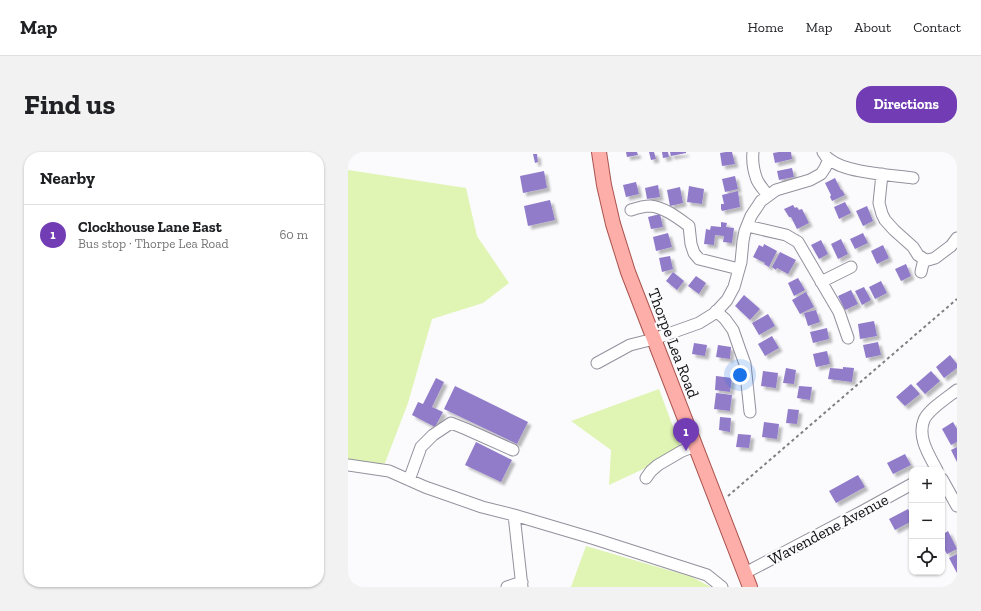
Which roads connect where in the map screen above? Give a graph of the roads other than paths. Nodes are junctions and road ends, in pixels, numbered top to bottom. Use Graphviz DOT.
graph roads {
  1 [pos="599,152"];
  2 [pos="753,152"];
  3 [pos="826,156"];
  4 [pos="882,174"];
  5 [pos="913,178"];
  6 [pos="768,196"];
  7 [pos="631,210"];
  8 [pos="747,226"];
  9 [pos="954,242"];
  10 [pos="924,259"];
  11 [pos="852,267"];
  12 [pos="739,269"];
  13 [pos="922,272"];
  14 [pos="821,282"];
  15 [pos="716,311"];
  16 [pos="848,338"];
  17 [pos="654,339"];
  18 [pos="597,363"];
  19 [pos="957,390"];
  20 [pos="750,412"];
  21 [pos="695,446"];
  22 [pos="513,450"];
  23 [pos="348,465"];
  24 [pos="935,467"];
  25 [pos="646,478"];
  26 [pos="409,480"];
  27 [pos="945,484"];
  28 [pos="909,486"];
  29 [pos="957,506"];
  30 [pos="514,515"];
  31 [pos="745,573"];
  32 [pos="522,585"];
  33 [pos="507,587"];
  34 [pos="722,587"];
  35 [pos="750,587"];
  1 -- 17 [label="main road, Thorpe Lea Road"];
  2 -- 6 [label="street"];
  3 -- 4 [label="street"];
  3 -- 6 [label="street"];
  4 -- 5 [label="street"];
  4 -- 10 [label="street"];
  6 -- 8 [label="street"];
  7 -- 12 [label="street"];
  8 -- 12 [label="street"];
  8 -- 14 [label="street"];
  9 -- 10 [label="street"];
  10 -- 13 [label="street"];
  11 -- 14 [label="street"];
  12 -- 15 [label="street"];
  14 -- 16 [label="street"];
  15 -- 17 [label="street"];
  15 -- 20 [label="street"];
  17 -- 18 [label="street"];
  17 -- 21 [label="main road, Thorpe Lea Road"];
  19 -- 24 [label="street"];
  21 -- 25 [label="street"];
  21 -- 31 [label="main road, Thorpe Lea Road"];
  22 -- 26 [label="street"];
  23 -- 26 [label="street"];
  26 -- 30 [label="street"];
  27 -- 29 [label="street"];
  28 -- 31 [label="street, Wavendene Avenue"];
  30 -- 32 [label="street"];
  30 -- 34 [label="street"];
  31 -- 35 [label="main road, Thorpe Lea Road"];
  32 -- 33 [label="street"];
}
